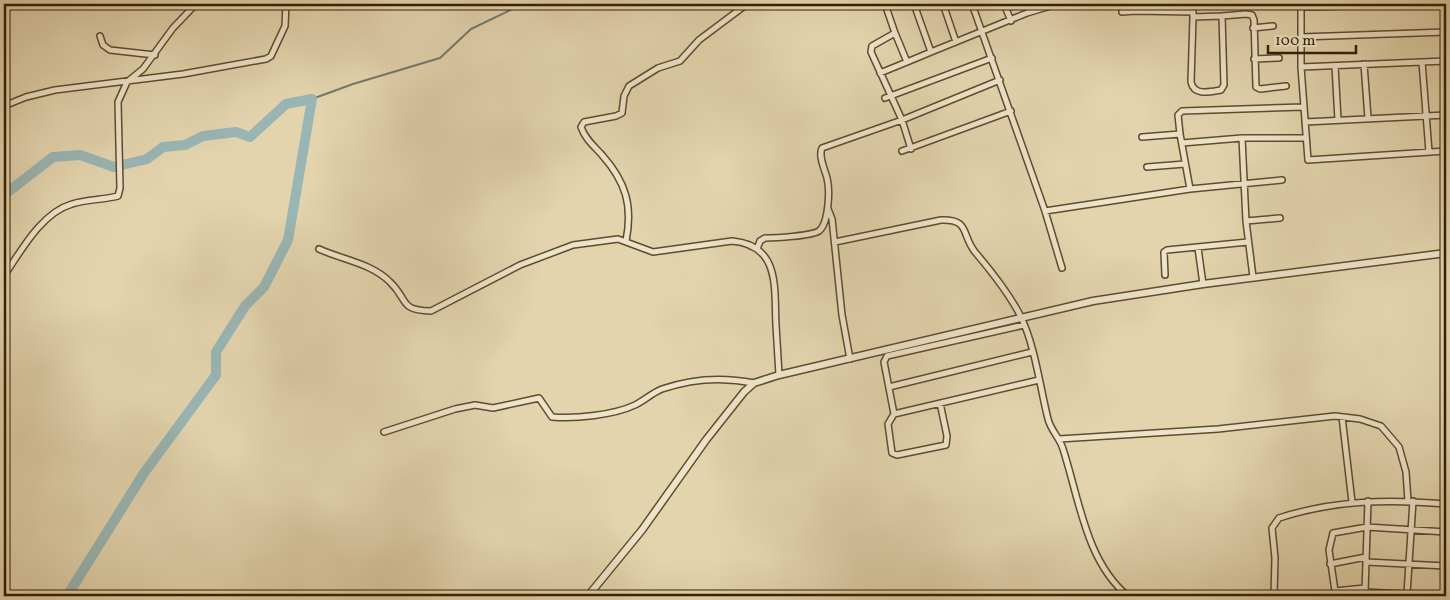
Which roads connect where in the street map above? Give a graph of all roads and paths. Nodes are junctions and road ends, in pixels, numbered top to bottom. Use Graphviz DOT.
graph roads {
  1 [pos="196,4"];
  2 [pos="286,4"];
  3 [pos="747,4"];
  4 [pos="885,4"];
  5 [pos="914,4"];
  6 [pos="943,4"];
  7 [pos="972,4"];
  8 [pos="1004,4"];
  9 [pos="1033,4"];
  10 [pos="1057,4"];
  11 [pos="1136,4"];
  12 [pos="1193,4"];
  13 [pos="1438,4"];
  14 [pos="1300,6"];
  15 [pos="1035,10"];
  16 [pos="1136,11"];
  17 [pos="1122,12"];
  18 [pos="1193,14"];
  19 [pos="1222,16"];
  20 [pos="1011,21"];
  21 [pos="1273,26"];
  22 [pos="1253,28"];
  23 [pos="1446,32"];
  24 [pos="895,33"];
  25 [pos="982,33"];
  26 [pos="100,36"];
  27 [pos="1301,37"];
  28 [pos="956,42"];
  29 [pos="931,52"];
  30 [pos="155,55"];
  31 [pos="992,58"];
  32 [pos="1279,58"];
  33 [pos="1254,59"];
  34 [pos="1446,61"];
  35 [pos="907,62"];
  36 [pos="1422,62"];
  37 [pos="1364,64"];
  38 [pos="1335,66"];
  39 [pos="1301,67"];
  40 [pos="880,73"];
  41 [pos="1000,80"];
  42 [pos="127,82"];
  43 [pos="1286,86"];
  44 [pos="891,96"];
  45 [pos="885,98"];
  46 [pos="4,106"];
  47 [pos="1303,108"];
  48 [pos="1011,111"];
  49 [pos="1446,115"];
  50 [pos="1426,116"];
  51 [pos="1368,118"];
  52 [pos="902,120"];
  53 [pos="1338,120"];
  54 [pos="1305,122"];
  55 [pos="1180,134"];
  56 [pos="1142,137"];
  57 [pos="1242,138"];
  58 [pos="1305,138"];
  59 [pos="1182,143"];
  60 [pos="911,149"];
  61 [pos="902,151"];
  62 [pos="1446,151"];
  63 [pos="1429,152"];
  64 [pos="1185,164"];
  65 [pos="1147,167"];
  66 [pos="1282,180"];
  67 [pos="1244,184"];
  68 [pos="1190,189"];
  69 [pos="828,209"];
  70 [pos="1045,211"];
  71 [pos="1280,218"];
  72 [pos="1246,221"];
  73 [pos="626,241"];
  74 [pos="835,242"];
  75 [pos="1248,242"];
  76 [pos="1198,248"];
  77 [pos="319,249"];
  78 [pos="757,249"];
  79 [pos="1446,253"];
  80 [pos="1062,268"];
  81 [pos="1166,275"];
  82 [pos="4,276"];
  83 [pos="1253,278"];
  84 [pos="1203,284"];
  85 [pos="1021,318"];
  86 [pos="1024,325"];
  87 [pos="1032,352"];
  88 [pos="850,359"];
  89 [pos="779,375"];
  90 [pos="1038,380"];
  91 [pos="754,383"];
  92 [pos="889,387"];
  93 [pos="940,403"];
  94 [pos="894,414"];
  95 [pos="1342,417"];
  96 [pos="384,432"];
  97 [pos="1059,439"];
  98 [pos="1368,501"];
  99 [pos="1411,501"];
  100 [pos="1352,502"];
  101 [pos="1446,504"];
  102 [pos="1367,527"];
  103 [pos="1411,529"];
  104 [pos="1446,532"];
  105 [pos="1366,560"];
  106 [pos="1330,564"];
  107 [pos="1409,564"];
  108 [pos="1446,566"];
  109 [pos="1365,588"];
  110 [pos="1408,594"];
  111 [pos="588,596"];
  112 [pos="1128,596"];
  113 [pos="1274,596"];
  114 [pos="1444,596"];
  1 -- 30 [label="street"];
  2 -- 42 [label="street"];
  3 -- 73 [label="street"];
  4 -- 24 [label="street"];
  5 -- 29 [label="street"];
  6 -- 28 [label="street"];
  7 -- 25 [label="street"];
  8 -- 20 [label="street"];
  9 -- 15 [label="street"];
  10 -- 15 [label="street"];
  11 -- 16 [label="street"];
  12 -- 18 [label="street"];
  13 -- 14 [label="street"];
  14 -- 27 [label="street"];
  15 -- 20 [label="street"];
  16 -- 17 [label="street"];
  16 -- 18 [label="street"];
  18 -- 19 [label="street"];
  18 -- 19 [label="street"];
  19 -- 22 [label="street"];
  20 -- 25 [label="street"];
  21 -- 22 [label="street"];
  22 -- 33 [label="street"];
  23 -- 27 [label="street"];
  24 -- 35 [label="street"];
  24 -- 40 [label="street"];
  25 -- 28 [label="street"];
  25 -- 31 [label="street"];
  26 -- 30 [label="street"];
  27 -- 39 [label="street"];
  28 -- 29 [label="street"];
  29 -- 35 [label="street"];
  30 -- 42 [label="street"];
  31 -- 41 [label="street"];
  31 -- 44 [label="street"];
  32 -- 33 [label="street"];
  33 -- 43 [label="street"];
  34 -- 36 [label="street"];
  35 -- 40 [label="street"];
  36 -- 37 [label="street"];
  36 -- 50 [label="street"];
  37 -- 38 [label="street"];
  37 -- 51 [label="street"];
  38 -- 39 [label="street"];
  38 -- 53 [label="street"];
  39 -- 47 [label="street"];
  40 -- 44 [label="street"];
  41 -- 48 [label="street"];
  41 -- 52 [label="street"];
  42 -- 46 [label="street"];
  42 -- 82 [label="street"];
  44 -- 45 [label="street"];
  44 -- 52 [label="street"];
  47 -- 54 [label="street"];
  47 -- 55 [label="street"];
  48 -- 60 [label="street"];
  48 -- 70 [label="street"];
  49 -- 50 [label="street"];
  50 -- 51 [label="street"];
  50 -- 63 [label="street"];
  51 -- 53 [label="street"];
  52 -- 60 [label="street"];
  52 -- 69 [label="street"];
  53 -- 54 [label="street"];
  54 -- 58 [label="street"];
  55 -- 56 [label="street"];
  55 -- 59 [label="street"];
  57 -- 58 [label="street"];
  57 -- 59 [label="street"];
  57 -- 67 [label="street"];
  58 -- 63 [label="street"];
  59 -- 64 [label="street"];
  60 -- 61 [label="street"];
  62 -- 63 [label="street"];
  64 -- 65 [label="street"];
  64 -- 68 [label="street"];
  66 -- 67 [label="street"];
  67 -- 68 [label="street"];
  67 -- 72 [label="street"];
  68 -- 70 [label="street"];
  69 -- 74 [label="street"];
  69 -- 78 [label="street"];
  70 -- 80 [label="street"];
  71 -- 72 [label="street"];
  72 -- 75 [label="street"];
  73 -- 77 [label="street"];
  73 -- 78 [label="street"];
  74 -- 85 [label="street"];
  74 -- 88 [label="street"];
  75 -- 76 [label="street"];
  75 -- 83 [label="street"];
  76 -- 81 [label="street"];
  76 -- 84 [label="street"];
  78 -- 89 [label="street"];
  79 -- 83 [label="street"];
  83 -- 84 [label="street"];
  84 -- 85 [label="street"];
  85 -- 86 [label="street"];
  85 -- 88 [label="street"];
  86 -- 87 [label="street"];
  86 -- 92 [label="street"];
  87 -- 90 [label="street"];
  87 -- 92 [label="street"];
  88 -- 89 [label="street"];
  89 -- 91 [label="street"];
  90 -- 93 [label="street"];
  90 -- 97 [label="street"];
  91 -- 96 [label="street"];
  91 -- 111 [label="street"];
  92 -- 94 [label="street"];
  93 -- 94 [label="street"];
  93 -- 94 [label="street"];
  95 -- 97 [label="street"];
  95 -- 99 [label="street"];
  95 -- 100 [label="street"];
  97 -- 112 [label="street"];
  98 -- 99 [label="street"];
  98 -- 100 [label="street"];
  98 -- 102 [label="street"];
  99 -- 101 [label="street"];
  99 -- 103 [label="street"];
  100 -- 113 [label="street"];
  102 -- 103 [label="street"];
  102 -- 105 [label="street"];
  102 -- 106 [label="street"];
  103 -- 104 [label="street"];
  103 -- 107 [label="street"];
  105 -- 106 [label="street"];
  105 -- 107 [label="street"];
  105 -- 109 [label="street"];
  106 -- 109 [label="street"];
  107 -- 108 [label="street"];
  107 -- 110 [label="street"];
  109 -- 110 [label="street"];
  110 -- 114 [label="street"];
}
